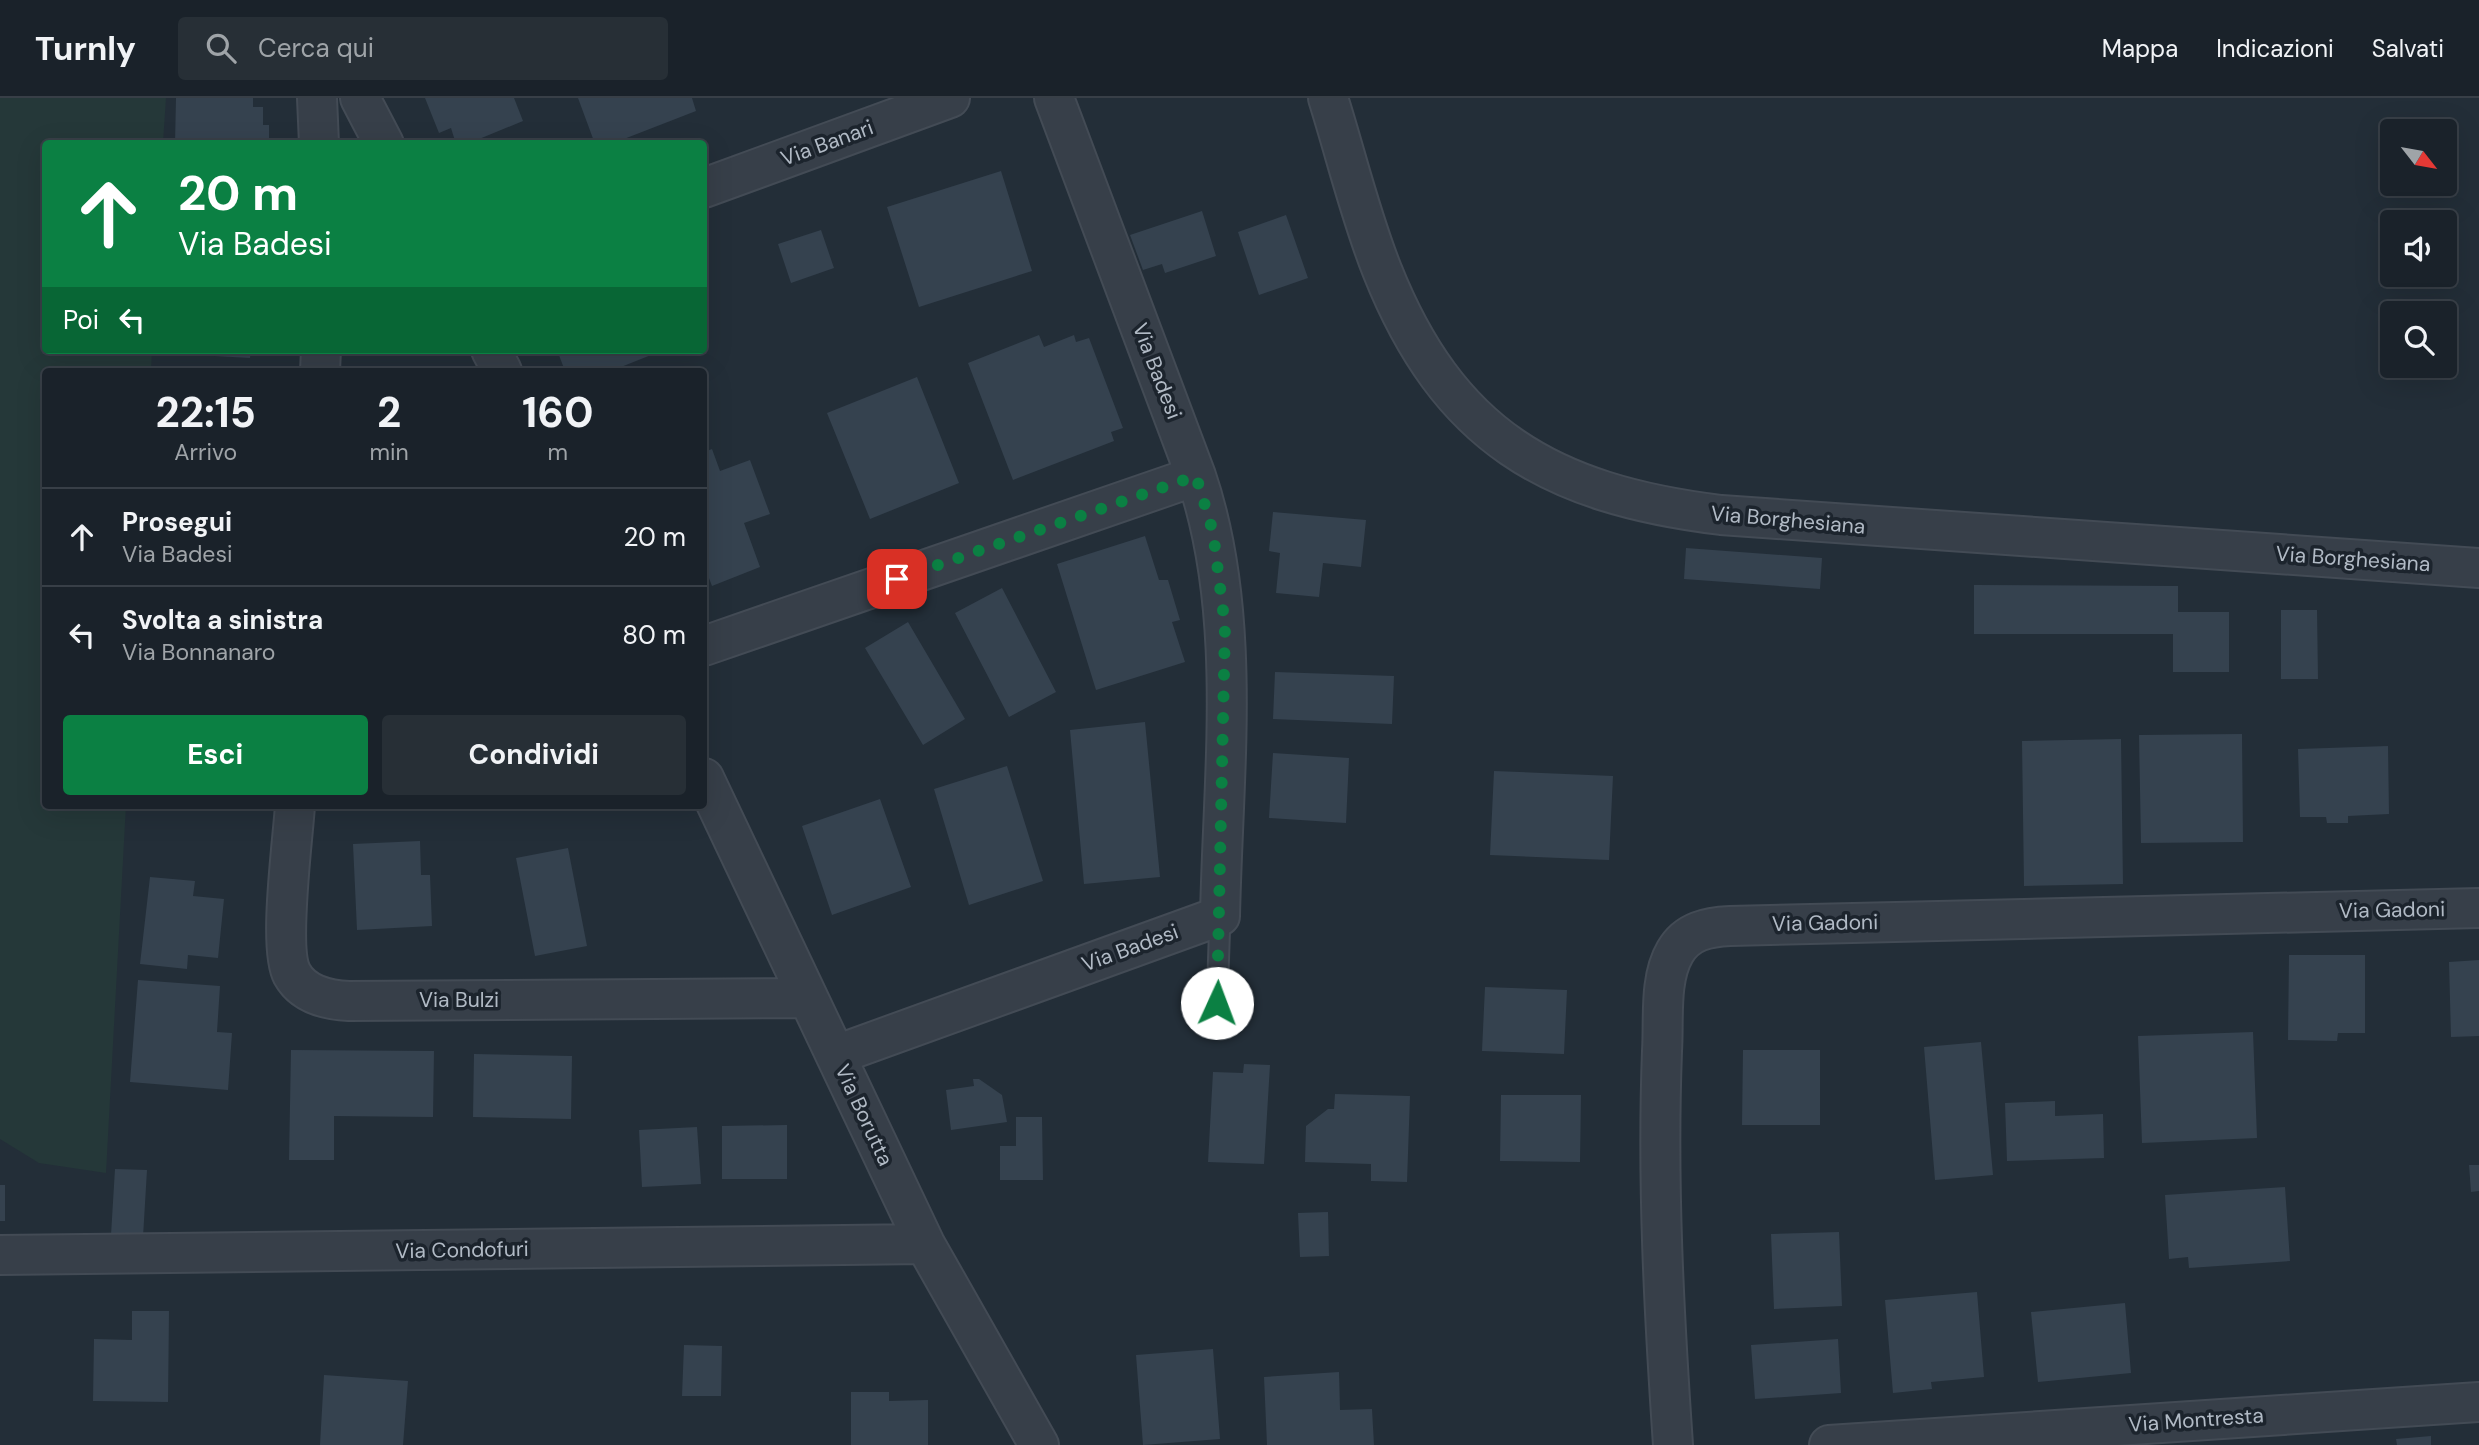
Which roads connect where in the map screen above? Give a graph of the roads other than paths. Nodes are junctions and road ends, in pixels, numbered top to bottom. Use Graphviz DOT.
graph roads {
  1 [pos="317,98"];
  2 [pos="360,98"];
  3 [pos="950,98"];
  4 [pos="1054,98"];
  5 [pos="1328,98"];
  6 [pos="319,140"];
  7 [pos="382,140"];
  8 [pos="707,187"];
  9 [pos="1196,476"];
  10 [pos="2479,568"];
  11 [pos="707,645"];
  12 [pos="707,784"];
  13 [pos="295,809"];
  14 [pos="2479,908"];
  15 [pos="1220,916"];
  16 [pos="806,998"];
  17 [pos="1217,1003"];
  18 [pos="836,1055"];
  19 [pos="925,1244"];
  20 [pos="0,1255"];
  21 [pos="2479,1402"];
  22 [pos="1040,1445"];
  23 [pos="1672,1445"];
  24 [pos="1829,1445"];
  1 -- 6 [label="street"];
  2 -- 7 [label="street"];
  3 -- 8 [label="street, Via Banari"];
  4 -- 9 [label="street, Via Badesi"];
  5 -- 10 [label="street, Via Borghesiana"];
  9 -- 11 [label="street"];
  9 -- 15 [label="street, Via Badesi"];
  12 -- 16 [label="street, Via Borutta"];
  13 -- 16 [label="street, Via Bulzi"];
  14 -- 23 [label="street, Via Gadoni"];
  15 -- 17 [label="lane"];
  15 -- 18 [label="street, Via Badesi"];
  16 -- 18 [label="street, Via Borutta"];
  18 -- 19 [label="street, Via Borutta"];
  19 -- 20 [label="street, Via Condofuri"];
  19 -- 22 [label="street, Via Borutta"];
  21 -- 24 [label="street, Via Montresta"];
}
